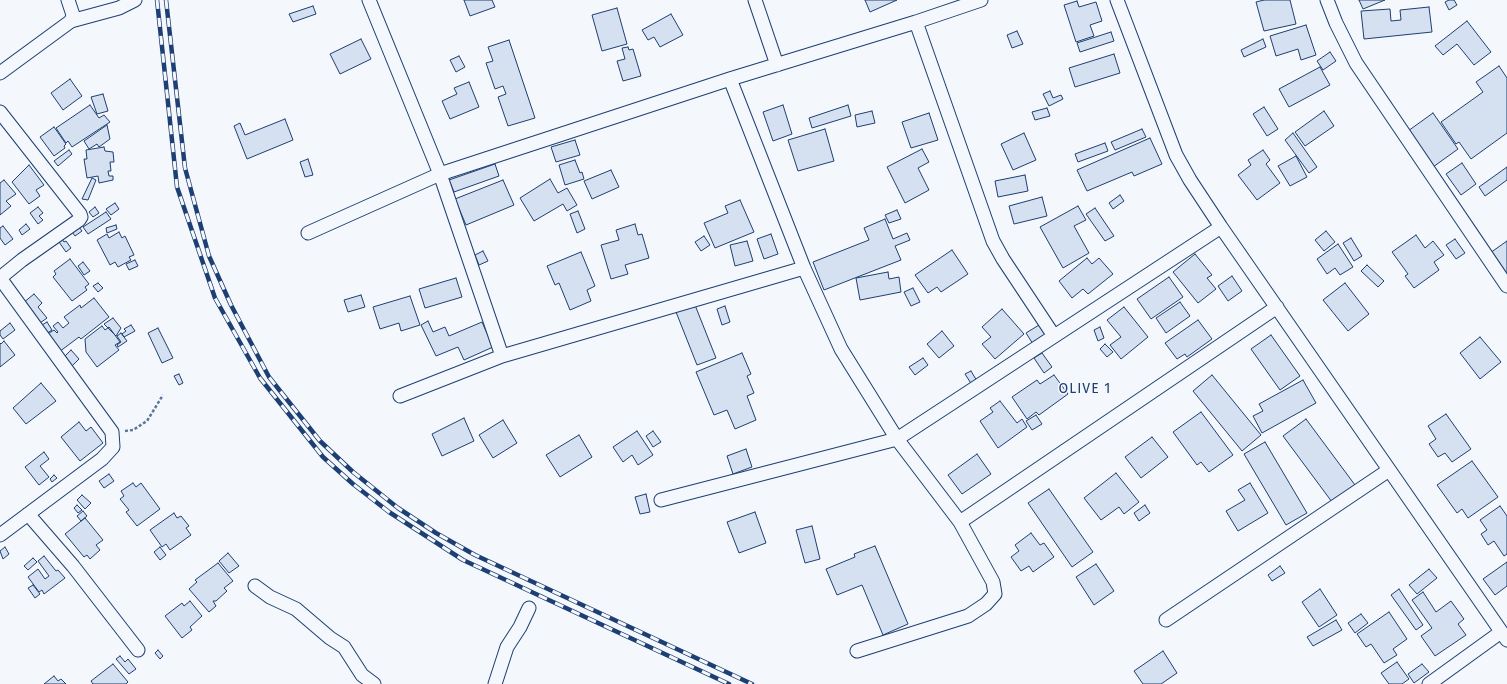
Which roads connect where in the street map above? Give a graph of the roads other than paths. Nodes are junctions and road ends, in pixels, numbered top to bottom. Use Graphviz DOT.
graph roads {
  1 [pos="68,0"];
  2 [pos="135,0"];
  3 [pos="369,0"];
  4 [pos="755,0"];
  5 [pos="981,0"];
  6 [pos="1117,0"];
  7 [pos="1327,0"];
  8 [pos="959,4"];
  9 [pos="71,21"];
  10 [pos="916,22"];
  11 [pos="777,65"];
  12 [pos="0,73"];
  13 [pos="730,79"];
  14 [pos="0,112"];
  15 [pos="440,174"];
  16 [pos="1221,227"];
  17 [pos="308,233"];
  18 [pos="804,268"];
  19 [pos="0,278"];
  20 [pos="1507,286"];
  21 [pos="1277,307"];
  22 [pos="1054,336"];
  23 [pos="502,356"];
  24 [pos="400,396"];
  25 [pos="897,439"];
  26 [pos="1389,470"];
  27 [pos="661,500"];
  28 [pos="28,514"];
  29 [pos="960,522"];
  30 [pos="0,535"];
  31 [pos="255,586"];
  32 [pos="529,608"];
  33 [pos="1166,620"];
  34 [pos="1504,636"];
  35 [pos="138,650"];
  36 [pos="857,652"];
  37 [pos="374,684"];
  38 [pos="495,684"];
  39 [pos="1429,684"];
  1 -- 9 [label="street"];
  2 -- 9 [label="street"];
  3 -- 15 [label="street"];
  4 -- 11 [label="street"];
  5 -- 8 [label="street"];
  6 -- 16 [label="street"];
  7 -- 20 [label="street"];
  8 -- 10 [label="street"];
  9 -- 12 [label="street"];
  10 -- 11 [label="street"];
  10 -- 22 [label="street"];
  11 -- 13 [label="street"];
  13 -- 15 [label="street"];
  13 -- 18 [label="street"];
  14 -- 19 [label="street"];
  15 -- 17 [label="street"];
  15 -- 23 [label="street"];
  16 -- 21 [label="street"];
  16 -- 22 [label="street"];
  18 -- 23 [label="street"];
  18 -- 25 [label="street"];
  19 -- 28 [label="street"];
  21 -- 26 [label="street"];
  21 -- 29 [label="street"];
  22 -- 25 [label="street"];
  23 -- 24 [label="street"];
  25 -- 27 [label="street"];
  25 -- 29 [label="street"];
  26 -- 33 [label="street"];
  26 -- 34 [label="street"];
  28 -- 30 [label="street"];
  28 -- 35 [label="street"];
  29 -- 36 [label="street"];
  31 -- 37 [label="street"];
  32 -- 38 [label="street"];
  34 -- 39 [label="street"];
}
